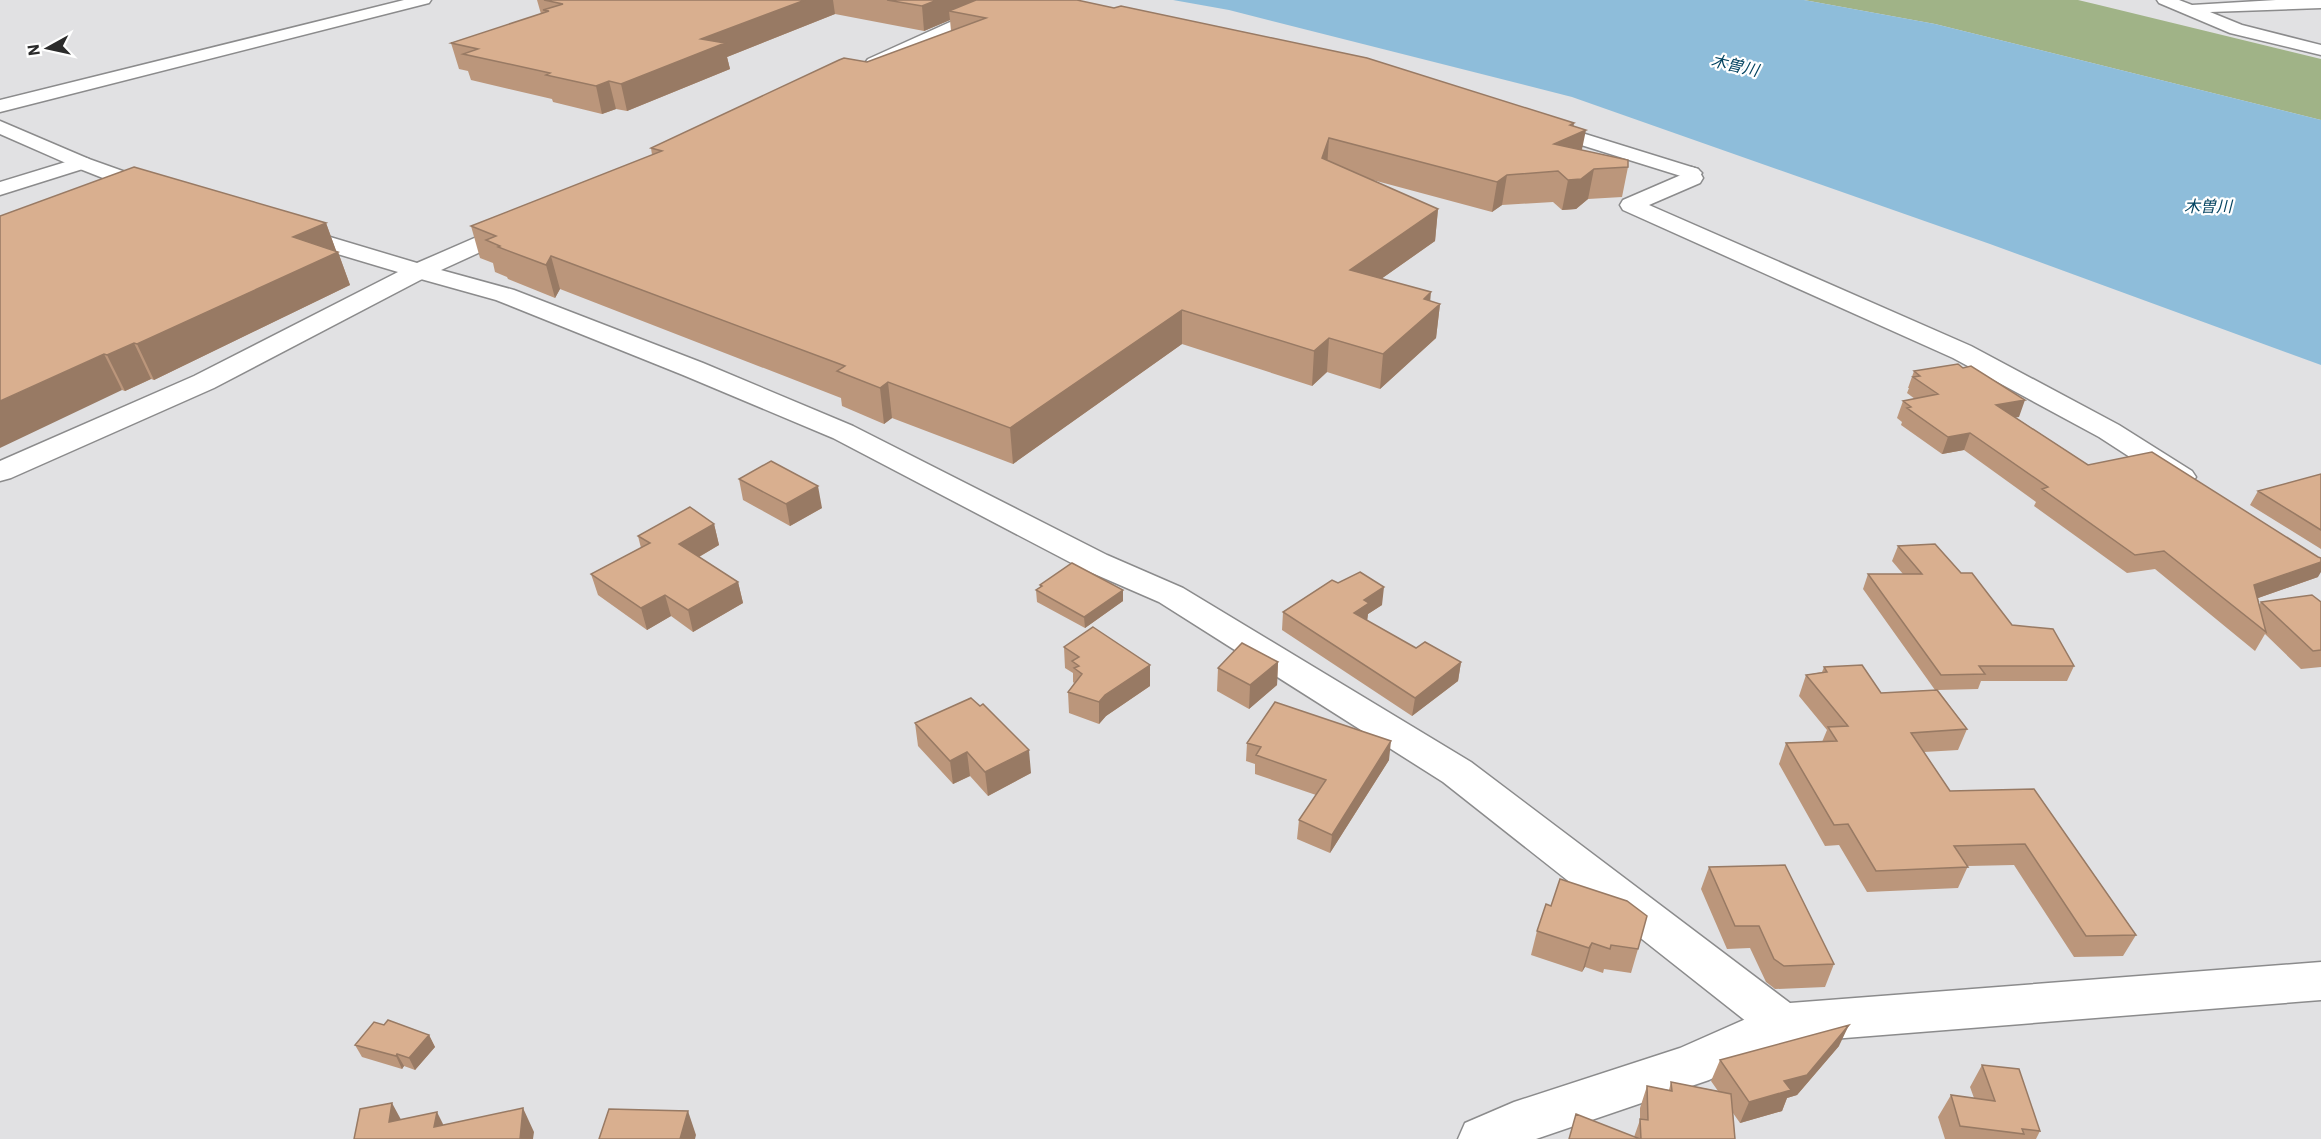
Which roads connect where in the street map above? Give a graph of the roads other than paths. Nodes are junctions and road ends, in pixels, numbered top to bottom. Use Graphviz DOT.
graph roads {
  1 [pos="423,0"];
  2 [pos="1012,0"];
  3 [pos="2165,0"];
  4 [pos="2321,3"];
  5 [pos="2187,9"];
  6 [pos="2321,50"];
  7 [pos="861,69"];
  8 [pos="0,106"];
  9 [pos="1524,121"];
  10 [pos="0,127"];
  11 [pos="82,163"];
  12 [pos="0,189"];
  13 [pos="175,197"];
  14 [pos="538,217"];
  15 [pos="270,226"];
  16 [pos="419,271"];
  17 [pos="0,471"];
  18 [pos="2198,488"];
  19 [pos="2321,981"];
  20 [pos="1782,1023"];
  21 [pos="1483,1139"];
  1 -- 8 [label="street"];
  2 -- 7 [label="street"];
  3 -- 5 [label="street"];
  4 -- 5 [label="street"];
  5 -- 6 [label="street"];
  9 -- 18 [label="street"];
  10 -- 11 [label="street"];
  11 -- 12 [label="street"];
  11 -- 13 [label="street"];
  14 -- 16 [label="street"];
  15 -- 16 [label="street"];
  16 -- 17 [label="street"];
  16 -- 20 [label="street"];
  19 -- 20 [label="street"];
  20 -- 21 [label="street"];
}
